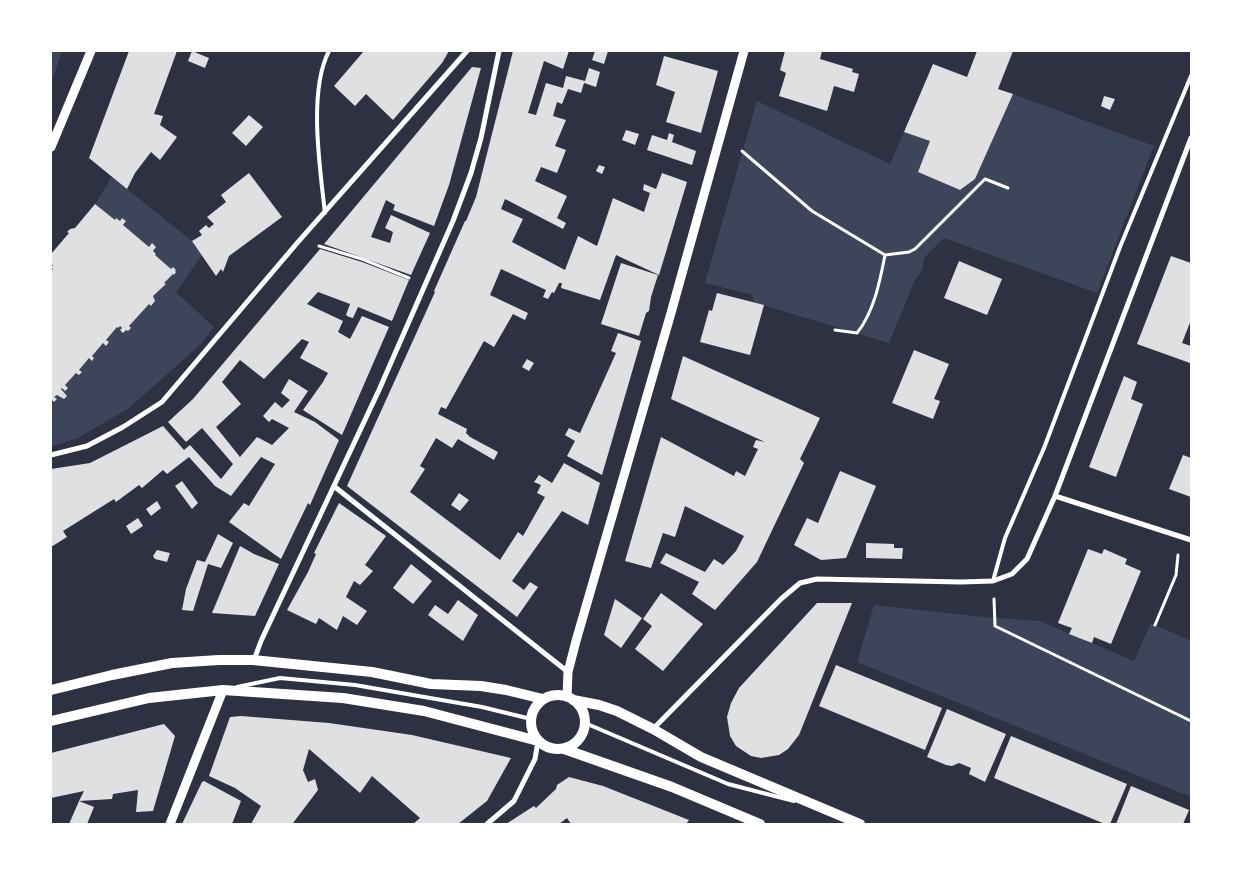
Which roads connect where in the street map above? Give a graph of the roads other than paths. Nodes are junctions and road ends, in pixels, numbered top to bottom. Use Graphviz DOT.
graph roads {
  1 [pos="91,51"];
  2 [pos="330,51"];
  3 [pos="467,51"];
  4 [pos="499,51"];
  5 [pos="744,51"];
  6 [pos="1191,76"];
  7 [pos="1191,138"];
  8 [pos="51,147"];
  9 [pos="325,213"];
  10 [pos="51,455"];
  11 [pos="335,487"];
  12 [pos="1055,496"];
  13 [pos="1191,540"];
  14 [pos="993,581"];
  15 [pos="253,660"];
  16 [pos="568,672"];
  17 [pos="51,690"];
  18 [pos="223,690"];
  19 [pos="570,698"];
  20 [pos="544,699"];
  21 [pos="531,719"];
  22 [pos="51,721"];
  23 [pos="585,723"];
  24 [pos="653,729"];
  25 [pos="538,741"];
  26 [pos="564,749"];
  27 [pos="825,809"];
  28 [pos="170,824"];
  29 [pos="487,824"];
  30 [pos="760,824"];
  31 [pos="860,824"];
  1 -- 8 [label="street"];
  2 -- 9 [label="lane"];
  3 -- 9 [label="street"];
  4 -- 11 [label="street"];
  5 -- 16 [label="street"];
  6 -- 14 [label="lane"];
  7 -- 12 [label="street"];
  9 -- 10 [label="street"];
  11 -- 15 [label="street"];
  11 -- 16 [label="street"];
  12 -- 13 [label="street"];
  12 -- 14 [label="street"];
  14 -- 24 [label="street"];
  15 -- 17 [label="main road"];
  15 -- 20 [label="main road"];
  16 -- 19 [label="street"];
  18 -- 21 [label="lane"];
  18 -- 22 [label="main road"];
  18 -- 25 [label="main road"];
  18 -- 28 [label="street"];
  19 -- 20 [label="main road"];
  19 -- 23 [label="main road"];
  19 -- 24 [label="main road"];
  20 -- 21 [label="main road"];
  21 -- 25 [label="main road"];
  23 -- 26 [label="main road"];
  23 -- 27 [label="lane"];
  24 -- 27 [label="main road"];
  25 -- 26 [label="main road"];
  25 -- 29 [label="street"];
  26 -- 30 [label="main road"];
  27 -- 31 [label="main road"];
}
